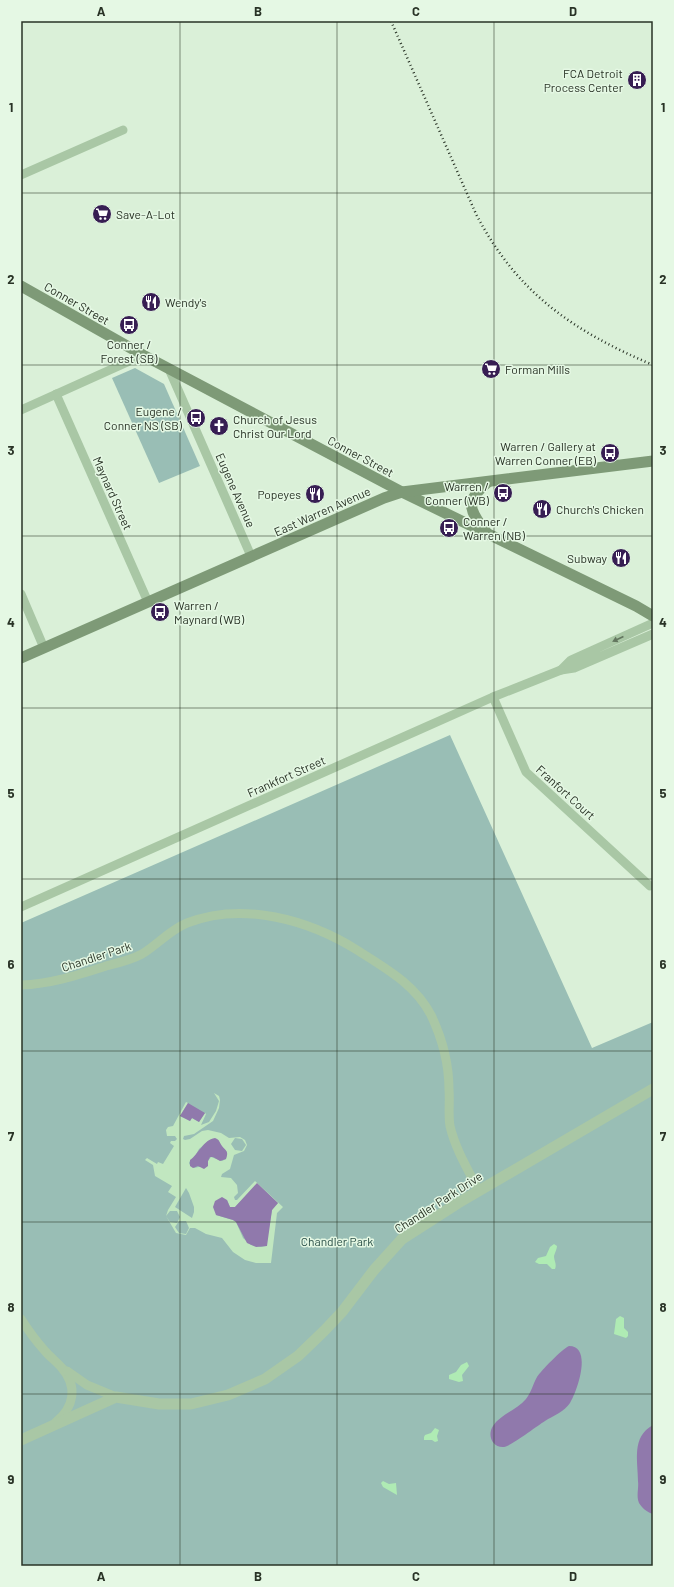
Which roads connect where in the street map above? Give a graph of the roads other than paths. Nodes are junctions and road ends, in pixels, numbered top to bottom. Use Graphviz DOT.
graph roads {
  1 [pos="123,130"];
  2 [pos="21,175"];
  3 [pos="21,286"];
  4 [pos="143,355"];
  5 [pos="169,369"];
  6 [pos="56,394"];
  7 [pos="21,410"];
  8 [pos="653,461"];
  9 [pos="488,481"];
  10 [pos="402,492"];
  11 [pos="488,534"];
  12 [pos="251,556"];
  13 [pos="21,594"];
  14 [pos="148,602"];
  15 [pos="653,616"];
  16 [pos="653,623"];
  17 [pos="653,634"];
  18 [pos="44,648"];
  19 [pos="21,658"];
  20 [pos="561,670"];
  21 [pos="493,697"];
  22 [pos="650,886"];
  23 [pos="21,907"];
  24 [pos="21,985"];
  25 [pos="653,1089"];
  26 [pos="478,1191"];
  27 [pos="21,1319"];
  28 [pos="61,1367"];
  29 [pos="116,1398"];
  30 [pos="50,1427"];
  31 [pos="21,1440"];
  1 -- 2 [label="street"];
  3 -- 4 [label="main road, Conner Street"];
  4 -- 5 [label="main road, Conner Street"];
  4 -- 6 [label="street"];
  5 -- 10 [label="main road, Conner Street"];
  5 -- 12 [label="street, Eugene Avenue"];
  6 -- 7 [label="street"];
  6 -- 14 [label="street, Maynard Street"];
  8 -- 9 [label="main road, East Warren Avenue"];
  9 -- 10 [label="main road, East Warren Avenue"];
  9 -- 11 [label="main road"];
  10 -- 11 [label="main road, Conner Street"];
  10 -- 12 [label="main road, East Warren Avenue"];
  11 -- 15 [label="main road, Conner Street"];
  12 -- 14 [label="main road, East Warren Avenue"];
  13 -- 18 [label="street"];
  14 -- 18 [label="main road, East Warren Avenue"];
  16 -- 20 [label="street, one-way"];
  17 -- 20 [label="street"];
  18 -- 19 [label="main road, East Warren Avenue"];
  20 -- 21 [label="street, Frankfort Street"];
  21 -- 22 [label="street, Franfort Court"];
  21 -- 23 [label="street, Frankfort Street"];
  24 -- 26 [label="street, Chandler Park"];
  25 -- 26 [label="street, Chandler Park Drive"];
  26 -- 29 [label="street, Chandler Park Drive"];
  27 -- 28 [label="street"];
  28 -- 29 [label="street"];
  28 -- 30 [label="street"];
  29 -- 30 [label="street"];
  30 -- 31 [label="street"];
}
